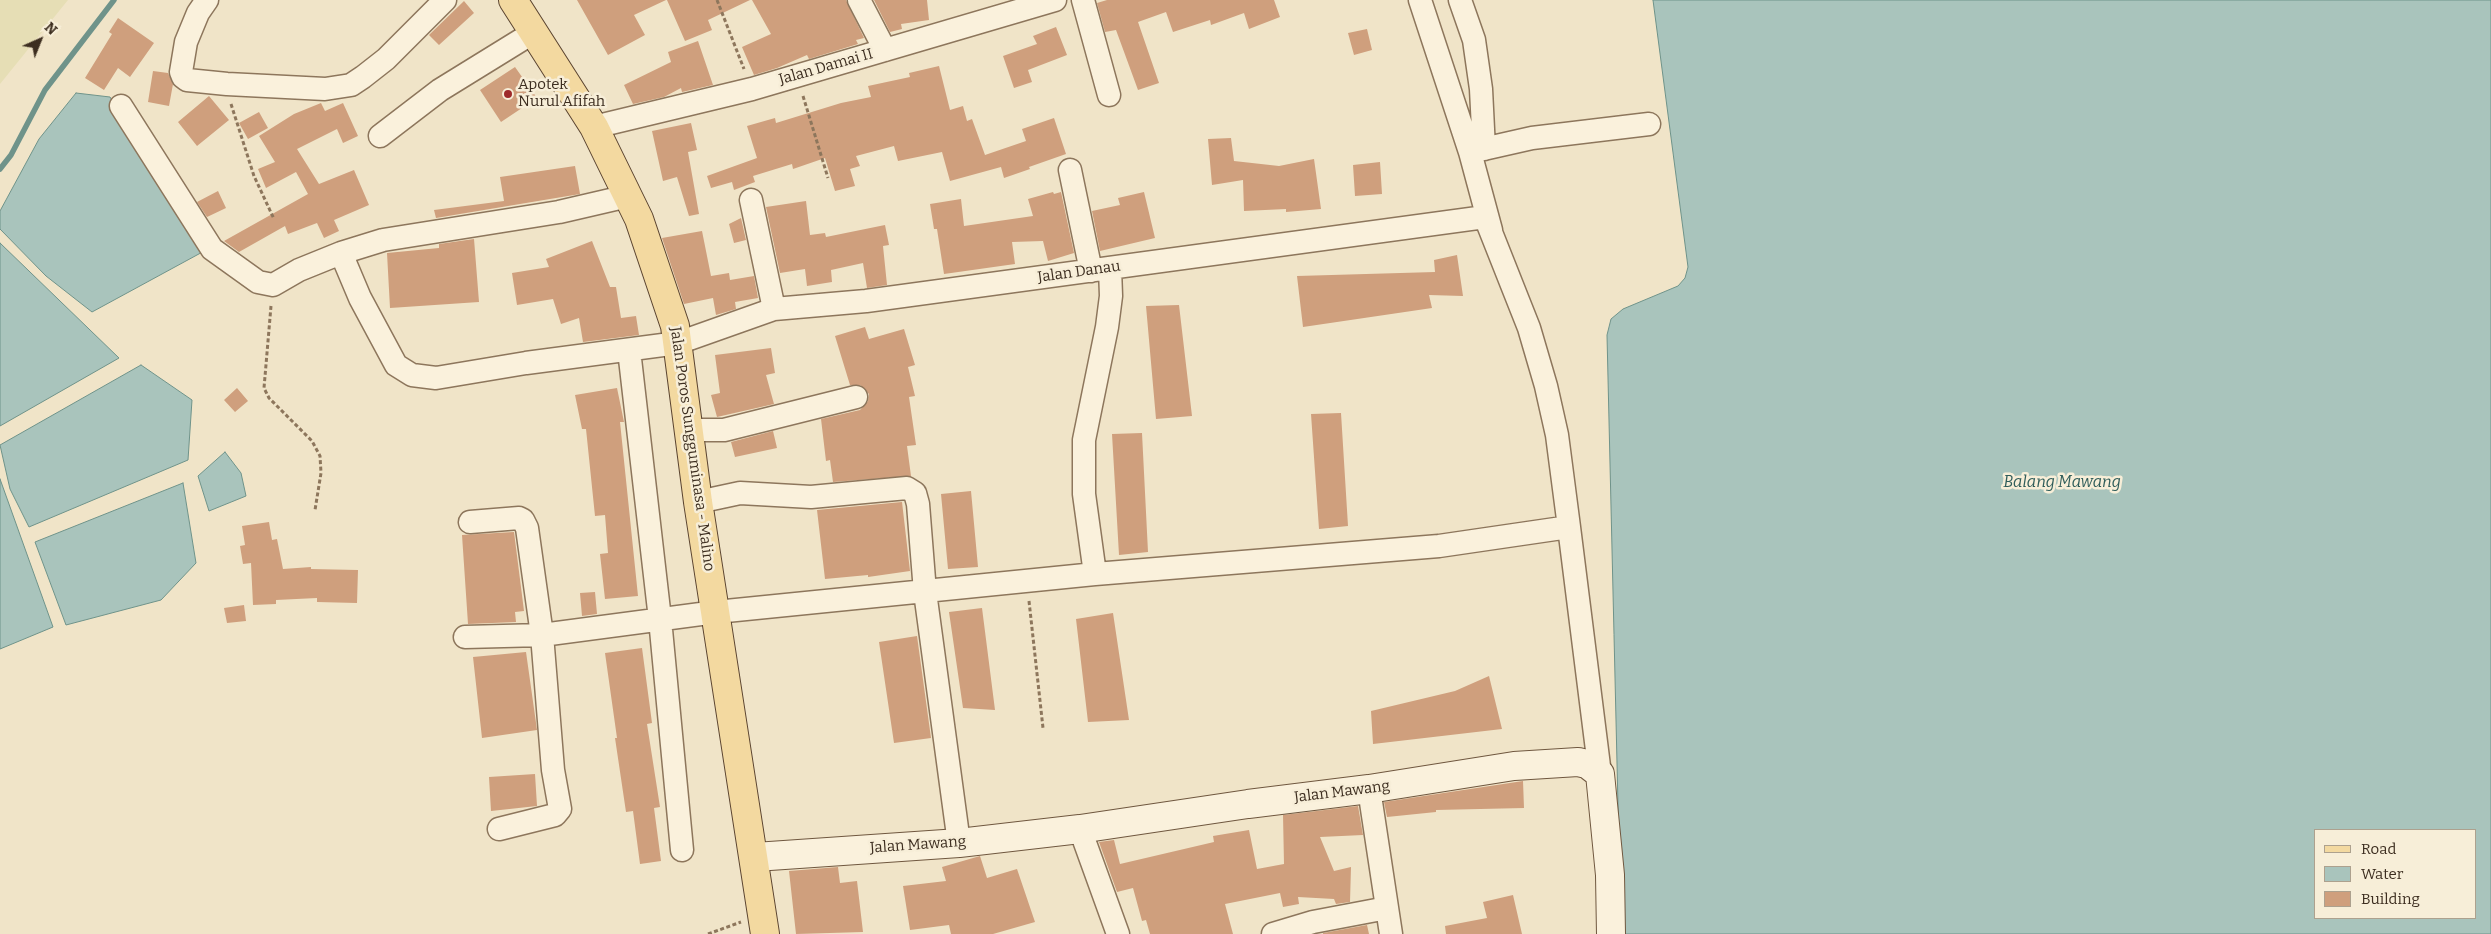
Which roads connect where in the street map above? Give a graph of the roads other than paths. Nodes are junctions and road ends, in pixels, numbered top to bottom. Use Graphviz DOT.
graph roads {
  1 [pos="207,0"];
  2 [pos="445,0"];
  3 [pos="512,0"];
  4 [pos="859,0"];
  5 [pos="1055,0"];
  6 [pos="1083,0"];
  7 [pos="1420,0"];
  8 [pos="1460,0"];
  9 [pos="534,32"];
  10 [pos="885,50"];
  11 [pos="1109,95"];
  12 [pos="121,106"];
  13 [pos="1642,125"];
  14 [pos="594,127"];
  15 [pos="380,136"];
  16 [pos="1477,150"];
  17 [pos="1070,170"];
  18 [pos="628,196"];
  19 [pos="751,200"];
  20 [pos="1489,226"];
  21 [pos="342,253"];
  22 [pos="1100,269"];
  23 [pos="774,309"];
  24 [pos="678,343"];
  25 [pos="629,350"];
  26 [pos="856,397"];
  27 [pos="689,430"];
  28 [pos="698,502"];
  29 [pos="470,522"];
  30 [pos="1569,527"];
  31 [pos="1095,574"];
  32 [pos="925,592"];
  33 [pos="716,612"];
  34 [pos="660,620"];
  35 [pos="542,635"];
  36 [pos="465,637"];
  37 [pos="1600,774"];
  38 [pos="1369,789"];
  39 [pos="1080,829"];
  40 [pos="498,830"];
  41 [pos="959,843"];
  42 [pos="682,850"];
  43 [pos="755,857"];
  44 [pos="1387,908"];
  45 [pos="764,924"];
  46 [pos="1118,934"];
  47 [pos="1273,934"];
  48 [pos="1391,934"];
  49 [pos="1611,934"];
  1 -- 2 [label="street"];
  3 -- 9 [label="main road, Jalan Poros Sungguminasa - Malino"];
  4 -- 10 [label="street"];
  5 -- 10 [label="street, Jalan Damai II"];
  6 -- 11 [label="street"];
  7 -- 16 [label="street"];
  8 -- 16 [label="street"];
  9 -- 14 [label="main road, Jalan Poros Sungguminasa - Malino"];
  9 -- 15 [label="street"];
  10 -- 14 [label="street, Jalan Damai II"];
  12 -- 21 [label="street"];
  13 -- 16 [label="street"];
  14 -- 18 [label="main road, Jalan Poros Sungguminasa - Malino"];
  16 -- 20 [label="street"];
  17 -- 22 [label="street"];
  18 -- 21 [label="street"];
  18 -- 24 [label="main road, Jalan Poros Sungguminasa - Malino"];
  19 -- 23 [label="street"];
  20 -- 22 [label="street, Jalan Danau"];
  20 -- 30 [label="street"];
  21 -- 25 [label="street, Jalan Danau"];
  22 -- 23 [label="street, Jalan Danau"];
  22 -- 31 [label="street"];
  23 -- 24 [label="street, Jalan Danau"];
  24 -- 25 [label="street, Jalan Danau"];
  24 -- 27 [label="main road, Jalan Poros Sungguminasa - Malino"];
  25 -- 34 [label="street"];
  26 -- 27 [label="street"];
  27 -- 28 [label="main road, Jalan Poros Sungguminasa - Malino"];
  28 -- 32 [label="street"];
  28 -- 33 [label="main road, Jalan Poros Sungguminasa - Malino"];
  29 -- 35 [label="street"];
  30 -- 31 [label="street"];
  30 -- 37 [label="street"];
  31 -- 32 [label="street"];
  32 -- 33 [label="street"];
  32 -- 41 [label="street"];
  33 -- 34 [label="street"];
  33 -- 43 [label="main road, Jalan Poros Sungguminasa - Malino"];
  34 -- 35 [label="street"];
  34 -- 42 [label="street"];
  35 -- 36 [label="street"];
  35 -- 40 [label="street"];
  37 -- 38 [label="street, Jalan Mawang"];
  37 -- 49 [label="street"];
  38 -- 39 [label="street, Jalan Mawang"];
  38 -- 44 [label="street"];
  39 -- 41 [label="street, Jalan Mawang"];
  39 -- 46 [label="street"];
  41 -- 43 [label="street, Jalan Mawang"];
  43 -- 45 [label="main road, Jalan Poros Sungguminasa - Malino"];
  44 -- 47 [label="street"];
  44 -- 48 [label="street"];
}
